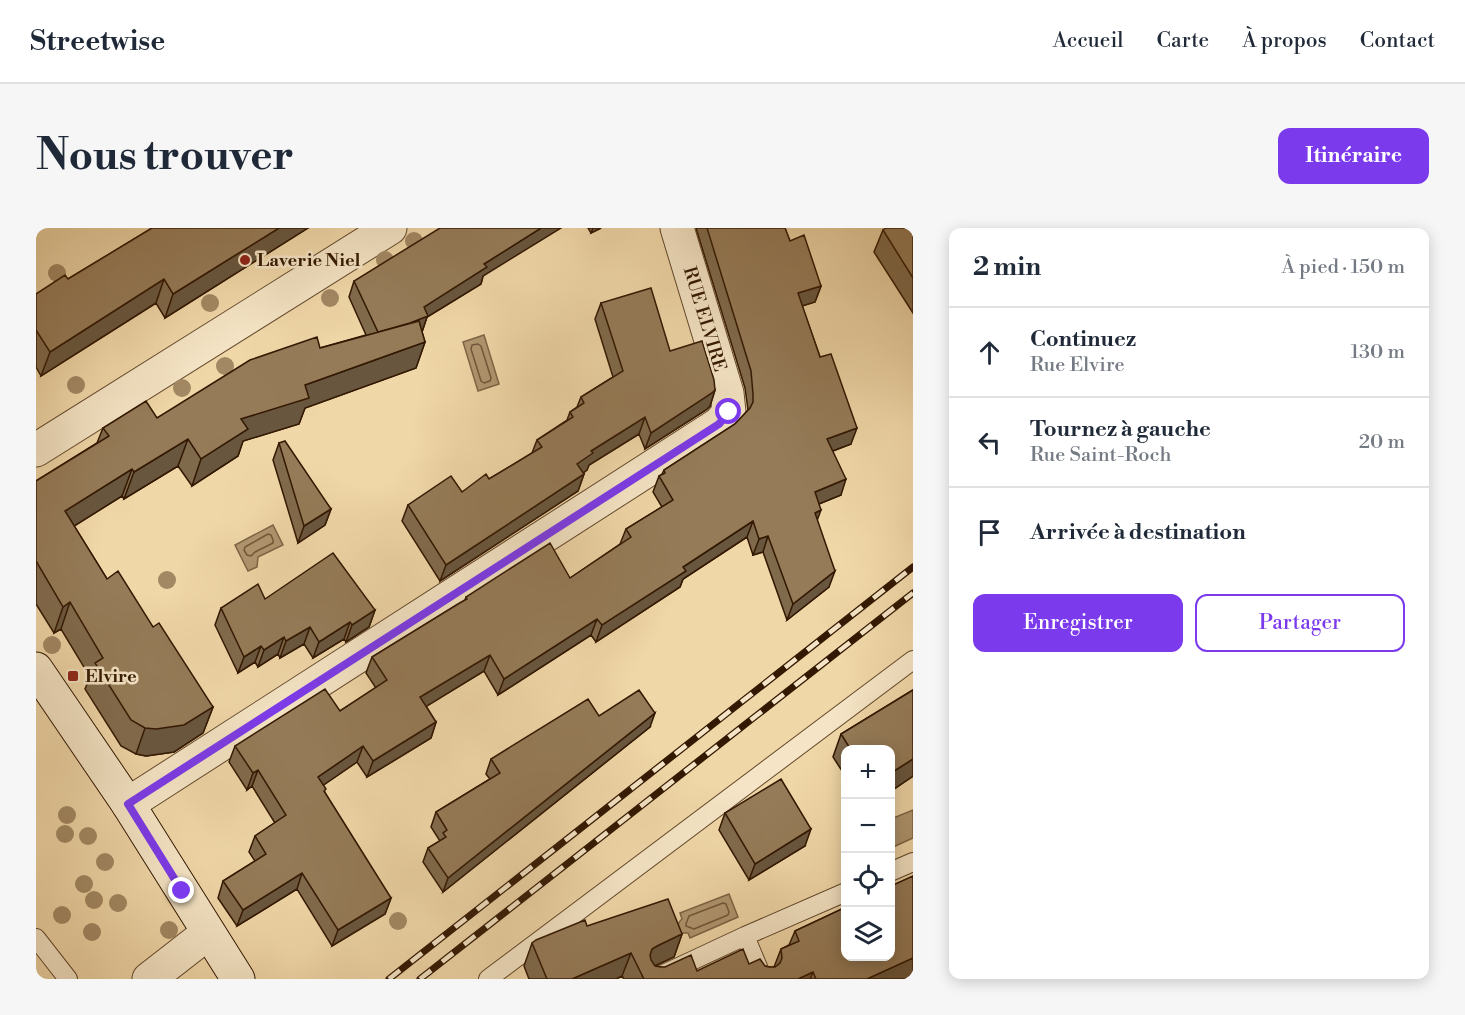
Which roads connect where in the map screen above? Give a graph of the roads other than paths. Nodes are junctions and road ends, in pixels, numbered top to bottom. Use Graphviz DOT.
graph roads {
  1 [pos="390,228"];
  2 [pos="677,228"];
  3 [pos="36,450"];
  4 [pos="913,660"];
  5 [pos="36,669"];
  6 [pos="128,804"];
  7 [pos="913,862"];
  8 [pos="895,870"];
  9 [pos="841,894"];
  10 [pos="208,933"];
  11 [pos="745,936"];
  12 [pos="36,938"];
  13 [pos="69,979"];
  14 [pos="149,979"];
  15 [pos="238,979"];
  16 [pos="488,979"];
  17 [pos="653,979"];
  18 [pos="763,979"];
  1 -- 3 [label="street"];
  2 -- 6 [label="street, RUE ELVIRE"];
  4 -- 16 [label="lane"];
  5 -- 6 [label="street"];
  6 -- 10 [label="street"];
  7 -- 8 [label="lane"];
  9 -- 11 [label="lane"];
  10 -- 14 [label="street"];
  10 -- 15 [label="street"];
  11 -- 17 [label="lane"];
  11 -- 18 [label="lane"];
  12 -- 13 [label="lane"];
}
